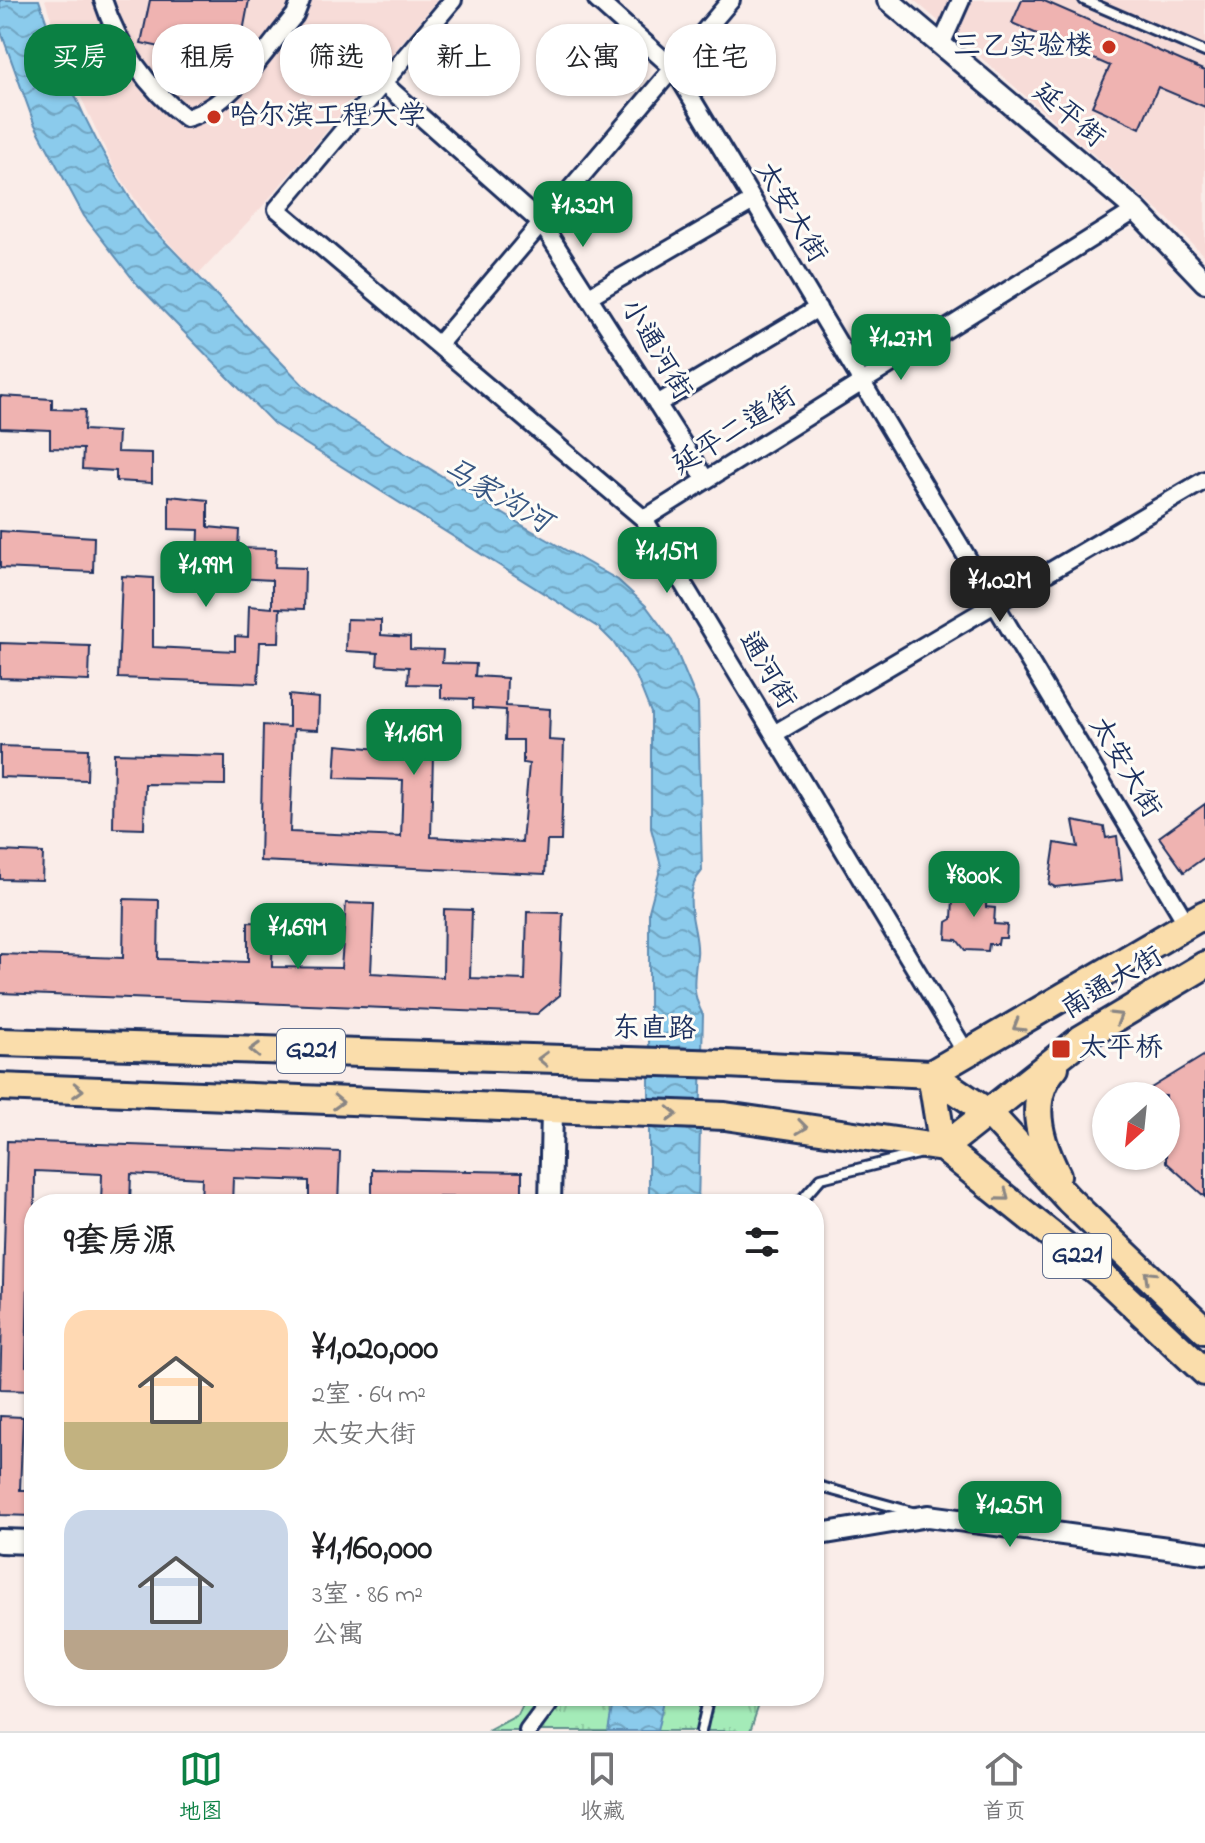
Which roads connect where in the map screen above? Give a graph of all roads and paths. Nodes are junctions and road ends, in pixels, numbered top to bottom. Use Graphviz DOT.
graph roads {
  1 [pos="103,0"];
  2 [pos="301,0"];
  3 [pos="453,0"];
  4 [pos="597,0"];
  5 [pos="731,0"];
  6 [pos="888,0"];
  7 [pos="961,0"];
  8 [pos="1084,0"];
  9 [pos="711,24"];
  10 [pos="941,45"];
  11 [pos="1205,52"];
  12 [pos="664,60"];
  13 [pos="392,72"];
  14 [pos="664,81"];
  15 [pos="392,91"];
  16 [pos="372,96"];
  17 [pos="690,96"];
  18 [pos="753,201"];
  19 [pos="1136,210"];
  20 [pos="542,224"];
  21 [pos="1205,282"];
  22 [pos="591,295"];
  23 [pos="818,308"];
  24 [pos="438,345"];
  25 [pos="862,383"];
  26 [pos="657,404"];
  27 [pos="706,480"];
  28 [pos="1205,480"];
  29 [pos="644,519"];
  30 [pos="995,604"];
  31 [pos="774,734"];
  32 [pos="1196,919"];
  33 [pos="1205,965"];
  34 [pos="1081,1039"];
  35 [pos="0,1042"];
  36 [pos="968,1056"];
  37 [pos="931,1074"];
  38 [pos="0,1087"];
  39 [pos="552,1111"];
  40 [pos="989,1113"];
  41 [pos="943,1148"];
  42 [pos="550,1194"];
  43 [pos="807,1194"];
  44 [pos="1069,1200"];
  45 [pos="1205,1330"];
  46 [pos="1205,1372"];
  47 [pos="824,1488"];
  48 [pos="928,1516"];
  49 [pos="824,1533"];
  50 [pos="0,1541"];
  51 [pos="24,1542"];
  52 [pos="1205,1553"];
  53 [pos="547,1706"];
  54 [pos="707,1706"];
  55 [pos="528,1731"];
  56 [pos="701,1731"];
  1 -- 2 [label="street"];
  3 -- 13 [label="street"];
  4 -- 12 [label="street, 太安大街"];
  5 -- 9 [label="street"];
  6 -- 10 [label="street, 延平街"];
  7 -- 10 [label="street"];
  8 -- 11 [label="lane"];
  10 -- 19 [label="street, 延平街"];
  14 -- 20 [label="street"];
  15 -- 20 [label="street, 小通河街"];
  16 -- 24 [label="street, 通河街"];
  17 -- 18 [label="street, 太安大街"];
  18 -- 22 [label="street"];
  18 -- 23 [label="street, 太安大街"];
  19 -- 21 [label="street, 延平街"];
  19 -- 25 [label="street, 延平二道街"];
  20 -- 22 [label="street, 小通河街"];
  20 -- 24 [label="street"];
  22 -- 26 [label="street, 小通河街"];
  23 -- 25 [label="street, 太安大街"];
  23 -- 26 [label="street"];
  24 -- 29 [label="street, 通河街"];
  25 -- 27 [label="street, 延平二道街"];
  25 -- 30 [label="street, 太安大街"];
  26 -- 27 [label="street, 小通河街"];
  27 -- 29 [label="street, 延平二道街"];
  28 -- 30 [label="street"];
  29 -- 31 [label="street, 通河街"];
  30 -- 31 [label="street"];
  30 -- 32 [label="street, 太安大街"];
  31 -- 36 [label="street, 通河街"];
  32 -- 36 [label="highway, 南通大街, one-way"];
  34 -- 33 [label="highway, 南通大街, one-way"];
  34 -- 40 [label="highway, 南通大街"];
  34 -- 44 [label="highway"];
  37 -- 35 [label="highway, 东直路 / G221, one-way"];
  36 -- 37 [label="highway, 南通大街"];
  37 -- 40 [label="highway"];
  37 -- 41 [label="highway"];
  38 -- 39 [label="highway, G221, one-way"];
  39 -- 41 [label="highway, G221, one-way"];
  39 -- 42 [label="street"];
  40 -- 41 [label="highway, 南通大街"];
  40 -- 44 [label="highway"];
  41 -- 43 [label="lane"];
  41 -- 46 [label="highway, G221, one-way"];
  45 -- 44 [label="highway, one-way"];
  47 -- 48 [label="lane"];
  48 -- 49 [label="street"];
  48 -- 52 [label="street"];
  50 -- 51 [label="main road"];
  53 -- 55 [label="street"];
  54 -- 56 [label="lane"];
}
